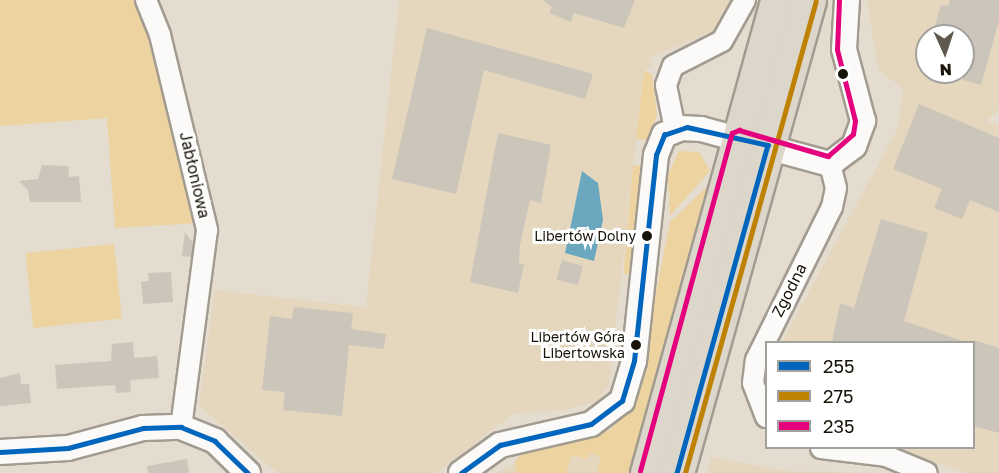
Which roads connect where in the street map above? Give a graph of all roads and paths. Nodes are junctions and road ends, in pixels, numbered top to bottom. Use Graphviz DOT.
graph roads {
  1 [pos="146,0"];
  2 [pos="745,0"];
  3 [pos="777,0"];
  4 [pos="809,0"];
  5 [pos="847,0"];
  6 [pos="675,129"];
  7 [pos="753,141"];
  8 [pos="830,164"];
  9 [pos="765,341"];
  10 [pos="765,342"];
  11 [pos="765,414"];
  12 [pos="181,427"];
  13 [pos="835,449"];
  14 [pos="0,452"];
  15 [pos="248,473"];
  16 [pos="461,473"];
  17 [pos="647,473"];
  18 [pos="677,473"];
  19 [pos="927,473"];
  1 -- 12 [label="street, Jabłoniowa"];
  2 -- 6 [label="street"];
  3 -- 7 [label="highway"];
  4 -- 7 [label="highway"];
  5 -- 8 [label="street"];
  6 -- 7 [label="street"];
  6 -- 16 [label="street"];
  7 -- 8 [label="street"];
  7 -- 17 [label="highway"];
  7 -- 18 [label="highway"];
  8 -- 9 [label="street, Zgodna"];
  10 -- 11 [label="street, Zgodna"];
  12 -- 14 [label="street"];
  12 -- 15 [label="street"];
  13 -- 19 [label="street"];
}
